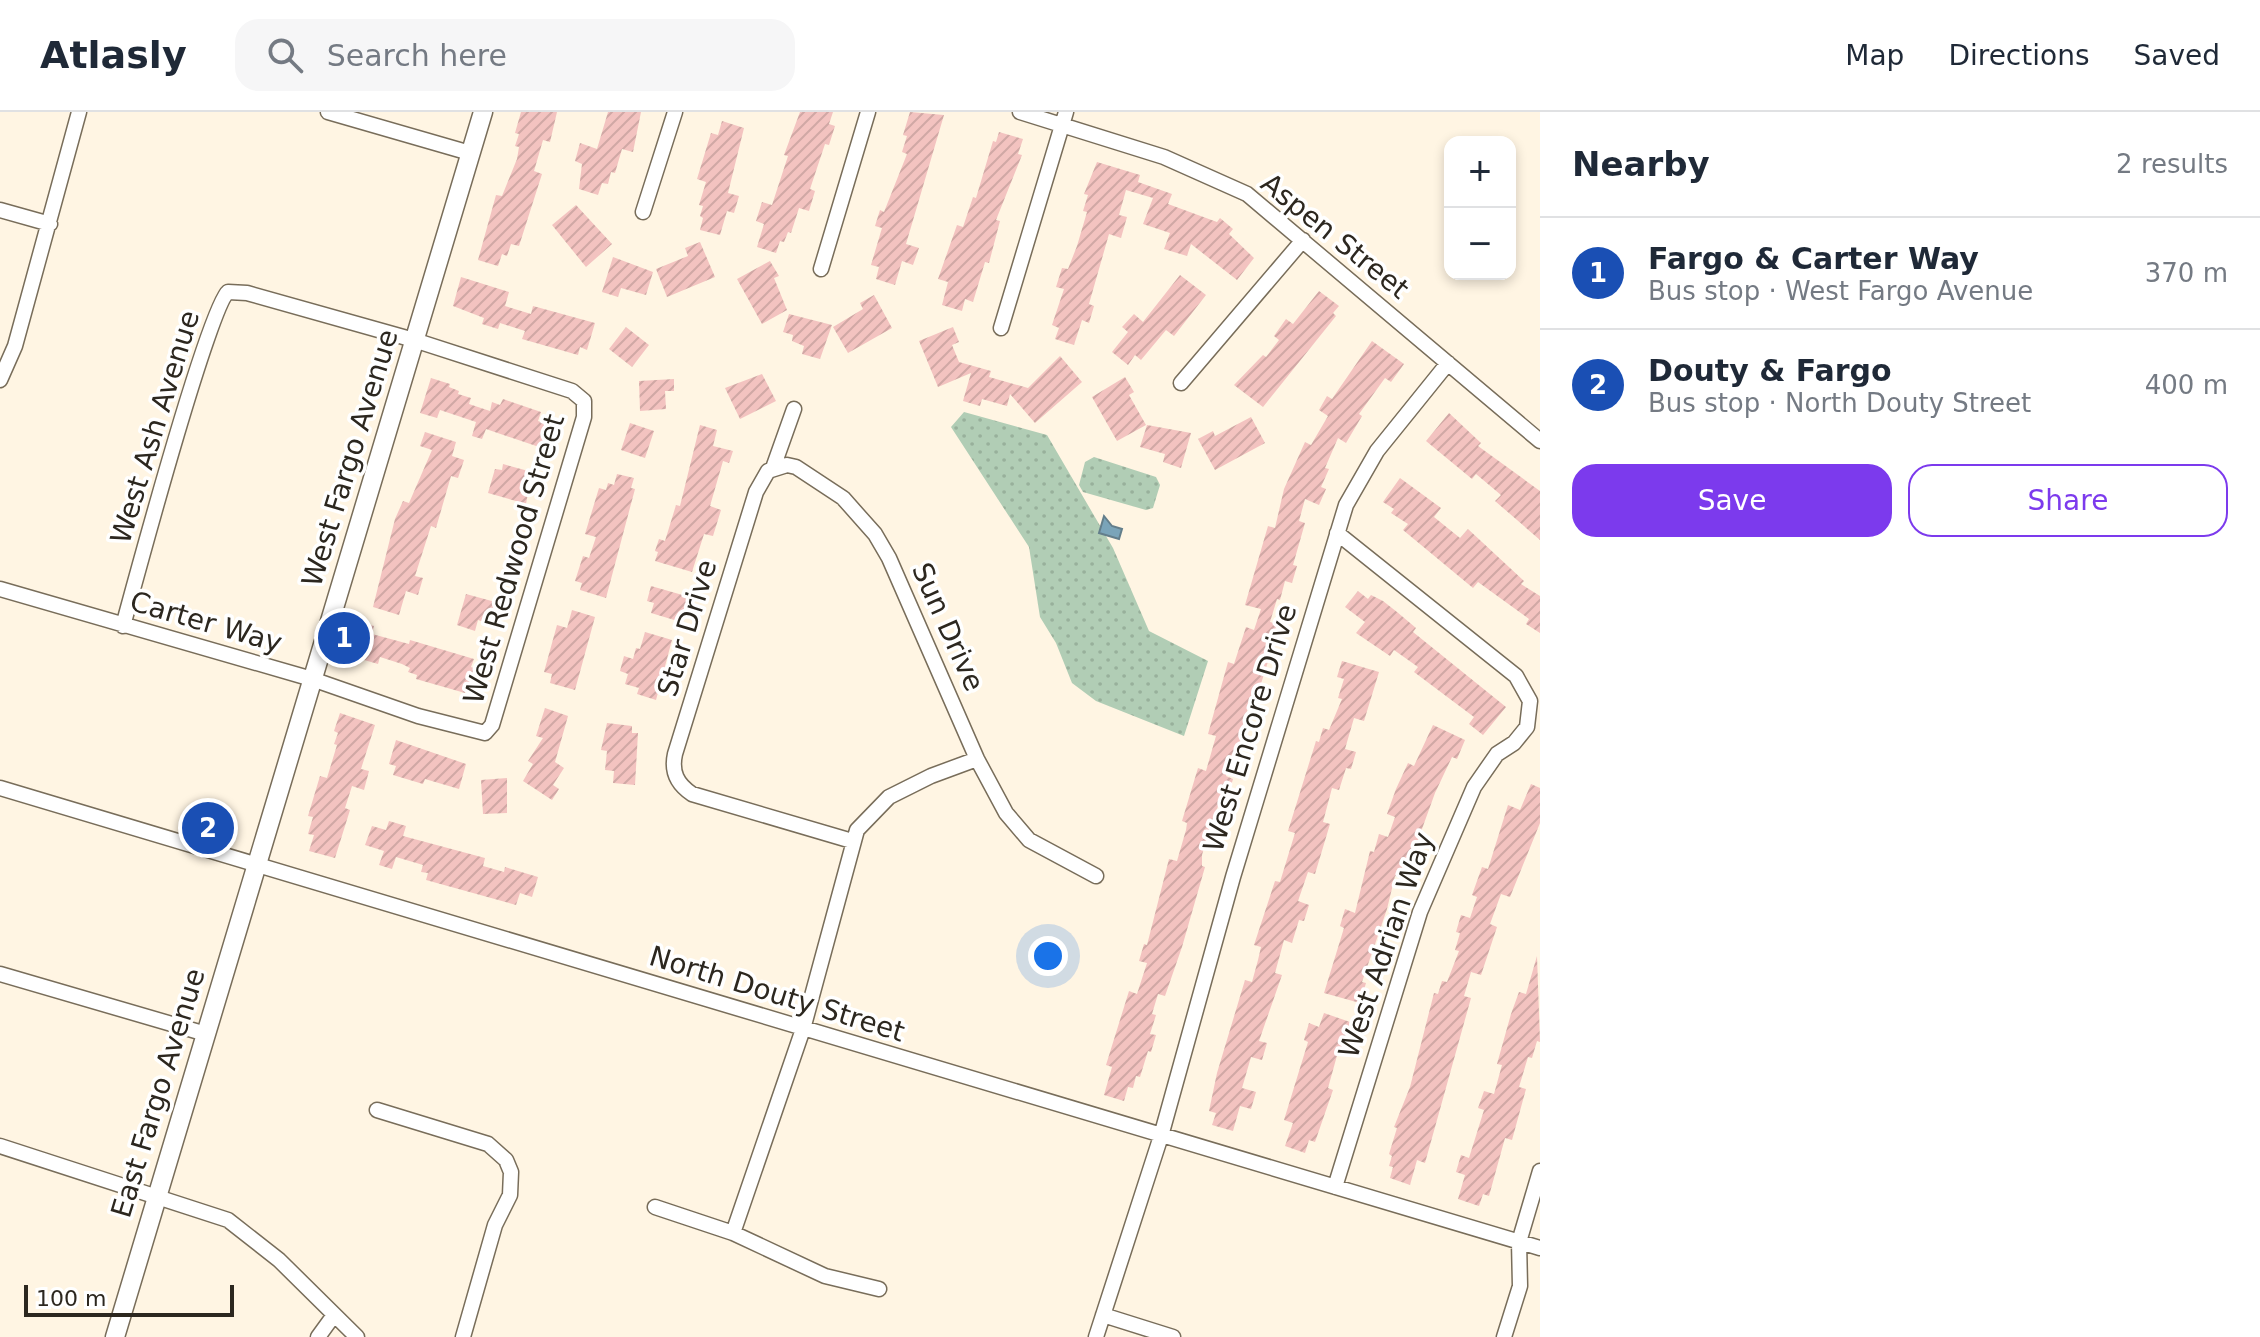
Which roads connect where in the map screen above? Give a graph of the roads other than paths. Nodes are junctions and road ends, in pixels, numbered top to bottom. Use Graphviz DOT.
graph roads {
  1 [pos="79,112"];
  2 [pos="328,112"];
  3 [pos="483,112"];
  4 [pos="675,112"];
  5 [pos="868,112"];
  6 [pos="1020,112"];
  7 [pos="1064,118"];
  8 [pos="470,153"];
  9 [pos="0,210"];
  10 [pos="643,212"];
  11 [pos="50,224"];
  12 [pos="1303,240"];
  13 [pos="821,269"];
  14 [pos="1001,328"];
  15 [pos="414,340"];
  16 [pos="1448,363"];
  17 [pos="0,380"];
  18 [pos="1181,383"];
  19 [pos="794,409"];
  20 [pos="1540,441"];
  21 [pos="773,468"];
  22 [pos="1337,533"];
  23 [pos="0,589"];
  24 [pos="123,626"];
  25 [pos="312,679"];
  26 [pos="489,731"];
  27 [pos="977,759"];
  28 [pos="0,788"];
  29 [pos="852,841"];
  30 [pos="256,865"];
  31 [pos="1096,876"];
  32 [pos="0,974"];
  33 [pos="803,1029"];
  34 [pos="206,1034"];
  35 [pos="377,1110"];
  36 [pos="1161,1136"];
  37 [pos="0,1146"];
  38 [pos="1540,1171"];
  39 [pos="1335,1187"];
  40 [pos="157,1195"];
  41 [pos="655,1207"];
  42 [pos="733,1233"];
  43 [pos="1519,1242"];
  44 [pos="1540,1248"];
  45 [pos="879,1289"];
  46 [pos="334,1315"];
  47 [pos="1103,1315"];
  48 [pos="115,1337"];
  49 [pos="318,1337"];
  50 [pos="357,1337"];
  51 [pos="463,1337"];
  52 [pos="1096,1337"];
  53 [pos="1173,1337"];
  54 [pos="1504,1337"];
  1 -- 11 [label="street"];
  2 -- 8 [label="street"];
  3 -- 8 [label="main road, West Fargo Avenue"];
  4 -- 10 [label="street"];
  5 -- 13 [label="street"];
  6 -- 7 [label="street, Aspen Street"];
  7 -- 12 [label="street, Aspen Street"];
  7 -- 14 [label="street"];
  8 -- 15 [label="main road, West Fargo Avenue"];
  9 -- 11 [label="street"];
  11 -- 17 [label="street"];
  12 -- 16 [label="street, Aspen Street"];
  12 -- 18 [label="street"];
  15 -- 24 [label="street, West Ash Avenue"];
  15 -- 25 [label="main road, West Fargo Avenue"];
  15 -- 26 [label="street, West Redwood Street"];
  16 -- 20 [label="street, Aspen Street"];
  16 -- 22 [label="street, West Encore Drive"];
  19 -- 21 [label="street"];
  21 -- 27 [label="street, Sun Drive"];
  21 -- 29 [label="street, Star Drive"];
  22 -- 36 [label="street, West Encore Drive"];
  22 -- 39 [label="street, West Adrian Way"];
  23 -- 24 [label="street, Carter Way"];
  24 -- 25 [label="street, Carter Way"];
  25 -- 26 [label="street, Carter Way"];
  25 -- 30 [label="main road, West Fargo Avenue"];
  27 -- 29 [label="street"];
  27 -- 31 [label="street, Sun Drive"];
  28 -- 30 [label="street, North Douty Street"];
  29 -- 33 [label="street"];
  30 -- 33 [label="street, North Douty Street"];
  30 -- 34 [label="main road, East Fargo Avenue"];
  32 -- 34 [label="street"];
  33 -- 36 [label="street, North Douty Street"];
  33 -- 42 [label="street"];
  34 -- 40 [label="main road, East Fargo Avenue"];
  35 -- 51 [label="street"];
  36 -- 39 [label="street, North Douty Street"];
  36 -- 47 [label="street, West Encore Drive"];
  37 -- 40 [label="street"];
  38 -- 43 [label="street"];
  39 -- 43 [label="street, North Douty Street"];
  40 -- 46 [label="street"];
  40 -- 48 [label="main road, East Fargo Avenue"];
  41 -- 42 [label="street"];
  42 -- 45 [label="street"];
  43 -- 44 [label="street, North Douty Street"];
  43 -- 54 [label="street"];
  46 -- 49 [label="street"];
  46 -- 50 [label="street"];
  47 -- 52 [label="street, West Encore Drive"];
  47 -- 53 [label="street"];
}
